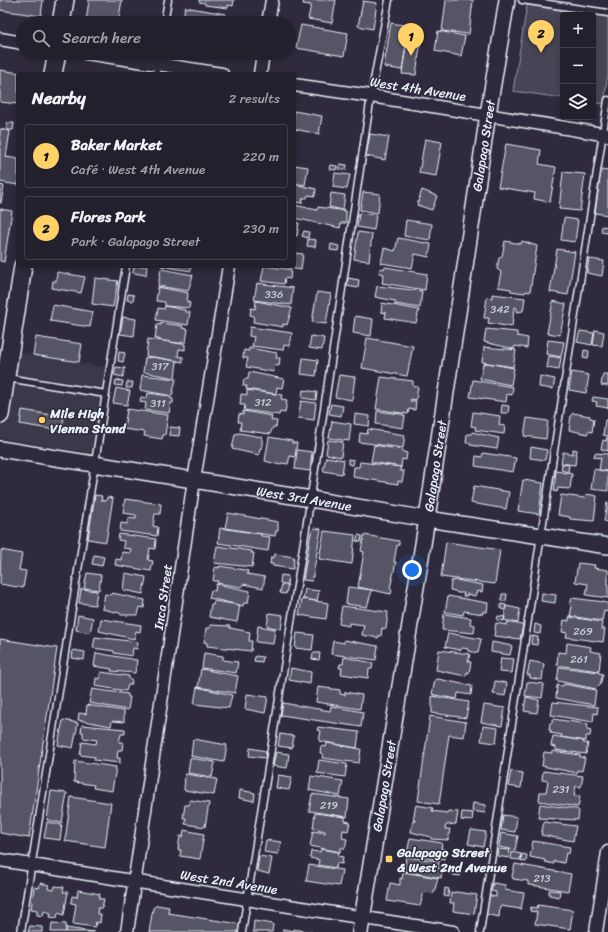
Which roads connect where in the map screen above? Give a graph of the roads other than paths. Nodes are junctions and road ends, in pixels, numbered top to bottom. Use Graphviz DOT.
graph roads {
  1 [pos="65,0"];
  2 [pos="168,0"];
  3 [pos="272,0"];
  4 [pos="389,0"];
  5 [pos="507,0"];
  6 [pos="522,0"];
  7 [pos="608,13"];
  8 [pos="62,16"];
  9 [pos="165,16"];
  10 [pos="269,16"];
  11 [pos="0,39"];
  12 [pos="16,42"];
  13 [pos="55,60"];
  14 [pos="132,60"];
  15 [pos="262,60"];
  16 [pos="158,64"];
  17 [pos="53,72"];
  18 [pos="209,72"];
  19 [pos="260,72"];
  20 [pos="296,85"];
  21 [pos="371,96"];
  22 [pos="608,100"];
  23 [pos="488,114"];
  24 [pos="606,134"];
  25 [pos="23,268"];
  26 [pos="126,268"];
  27 [pos="229,268"];
  28 [pos="4,372"];
  29 [pos="106,394"];
  30 [pos="0,415"];
  31 [pos="0,449"];
  32 [pos="94,464"];
  33 [pos="194,480"];
  34 [pos="311,498"];
  35 [pos="427,519"];
  36 [pos="541,537"];
  37 [pos="608,546"];
  38 [pos="608,852"];
  39 [pos="0,860"];
  40 [pos="31,865"];
  41 [pos="135,881"];
  42 [pos="247,900"];
  43 [pos="361,925"];
  44 [pos="21,932"];
  45 [pos="126,932"];
  46 [pos="242,932"];
  47 [pos="453,932"];
  48 [pos="480,932"];
  49 [pos="596,932"];
  1 -- 8 [label="main road"];
  2 -- 9 [label="lane"];
  3 -- 10 [label="street"];
  4 -- 21 [label="lane"];
  5 -- 23 [label="street, Galapago Street"];
  6 -- 7 [label="lane"];
  11 -- 12 [label="street"];
  13 -- 17 [label="main road"];
  14 -- 16 [label="street"];
  15 -- 19 [label="street"];
  16 -- 18 [label="street"];
  20 -- 21 [label="street, West 4th Avenue"];
  21 -- 23 [label="street, West 4th Avenue"];
  21 -- 34 [label="lane"];
  22 -- 24 [label="lane"];
  23 -- 24 [label="street, West 4th Avenue"];
  23 -- 35 [label="street, Galapago Street"];
  24 -- 36 [label="lane"];
  25 -- 28 [label="main road"];
  26 -- 29 [label="lane"];
  27 -- 33 [label="street, Inca Street"];
  28 -- 29 [label="lane"];
  28 -- 30 [label="main road"];
  29 -- 32 [label="lane"];
  31 -- 32 [label="street, West 3rd Avenue"];
  32 -- 33 [label="street, West 3rd Avenue"];
  32 -- 40 [label="lane"];
  33 -- 34 [label="street, West 3rd Avenue"];
  33 -- 41 [label="street, Inca Street"];
  34 -- 35 [label="street, West 3rd Avenue"];
  34 -- 42 [label="lane"];
  35 -- 36 [label="street, West 3rd Avenue"];
  35 -- 43 [label="street, Galapago Street"];
  36 -- 37 [label="street, West 3rd Avenue"];
  36 -- 48 [label="lane"];
  38 -- 49 [label="street"];
  39 -- 40 [label="street, West 2nd Avenue"];
  40 -- 41 [label="street, West 2nd Avenue"];
  40 -- 44 [label="lane"];
  41 -- 42 [label="street, West 2nd Avenue"];
  41 -- 45 [label="street, Inca Street"];
  42 -- 43 [label="street, West 2nd Avenue"];
  42 -- 46 [label="lane"];
  43 -- 47 [label="street, West 2nd Avenue"];
}
